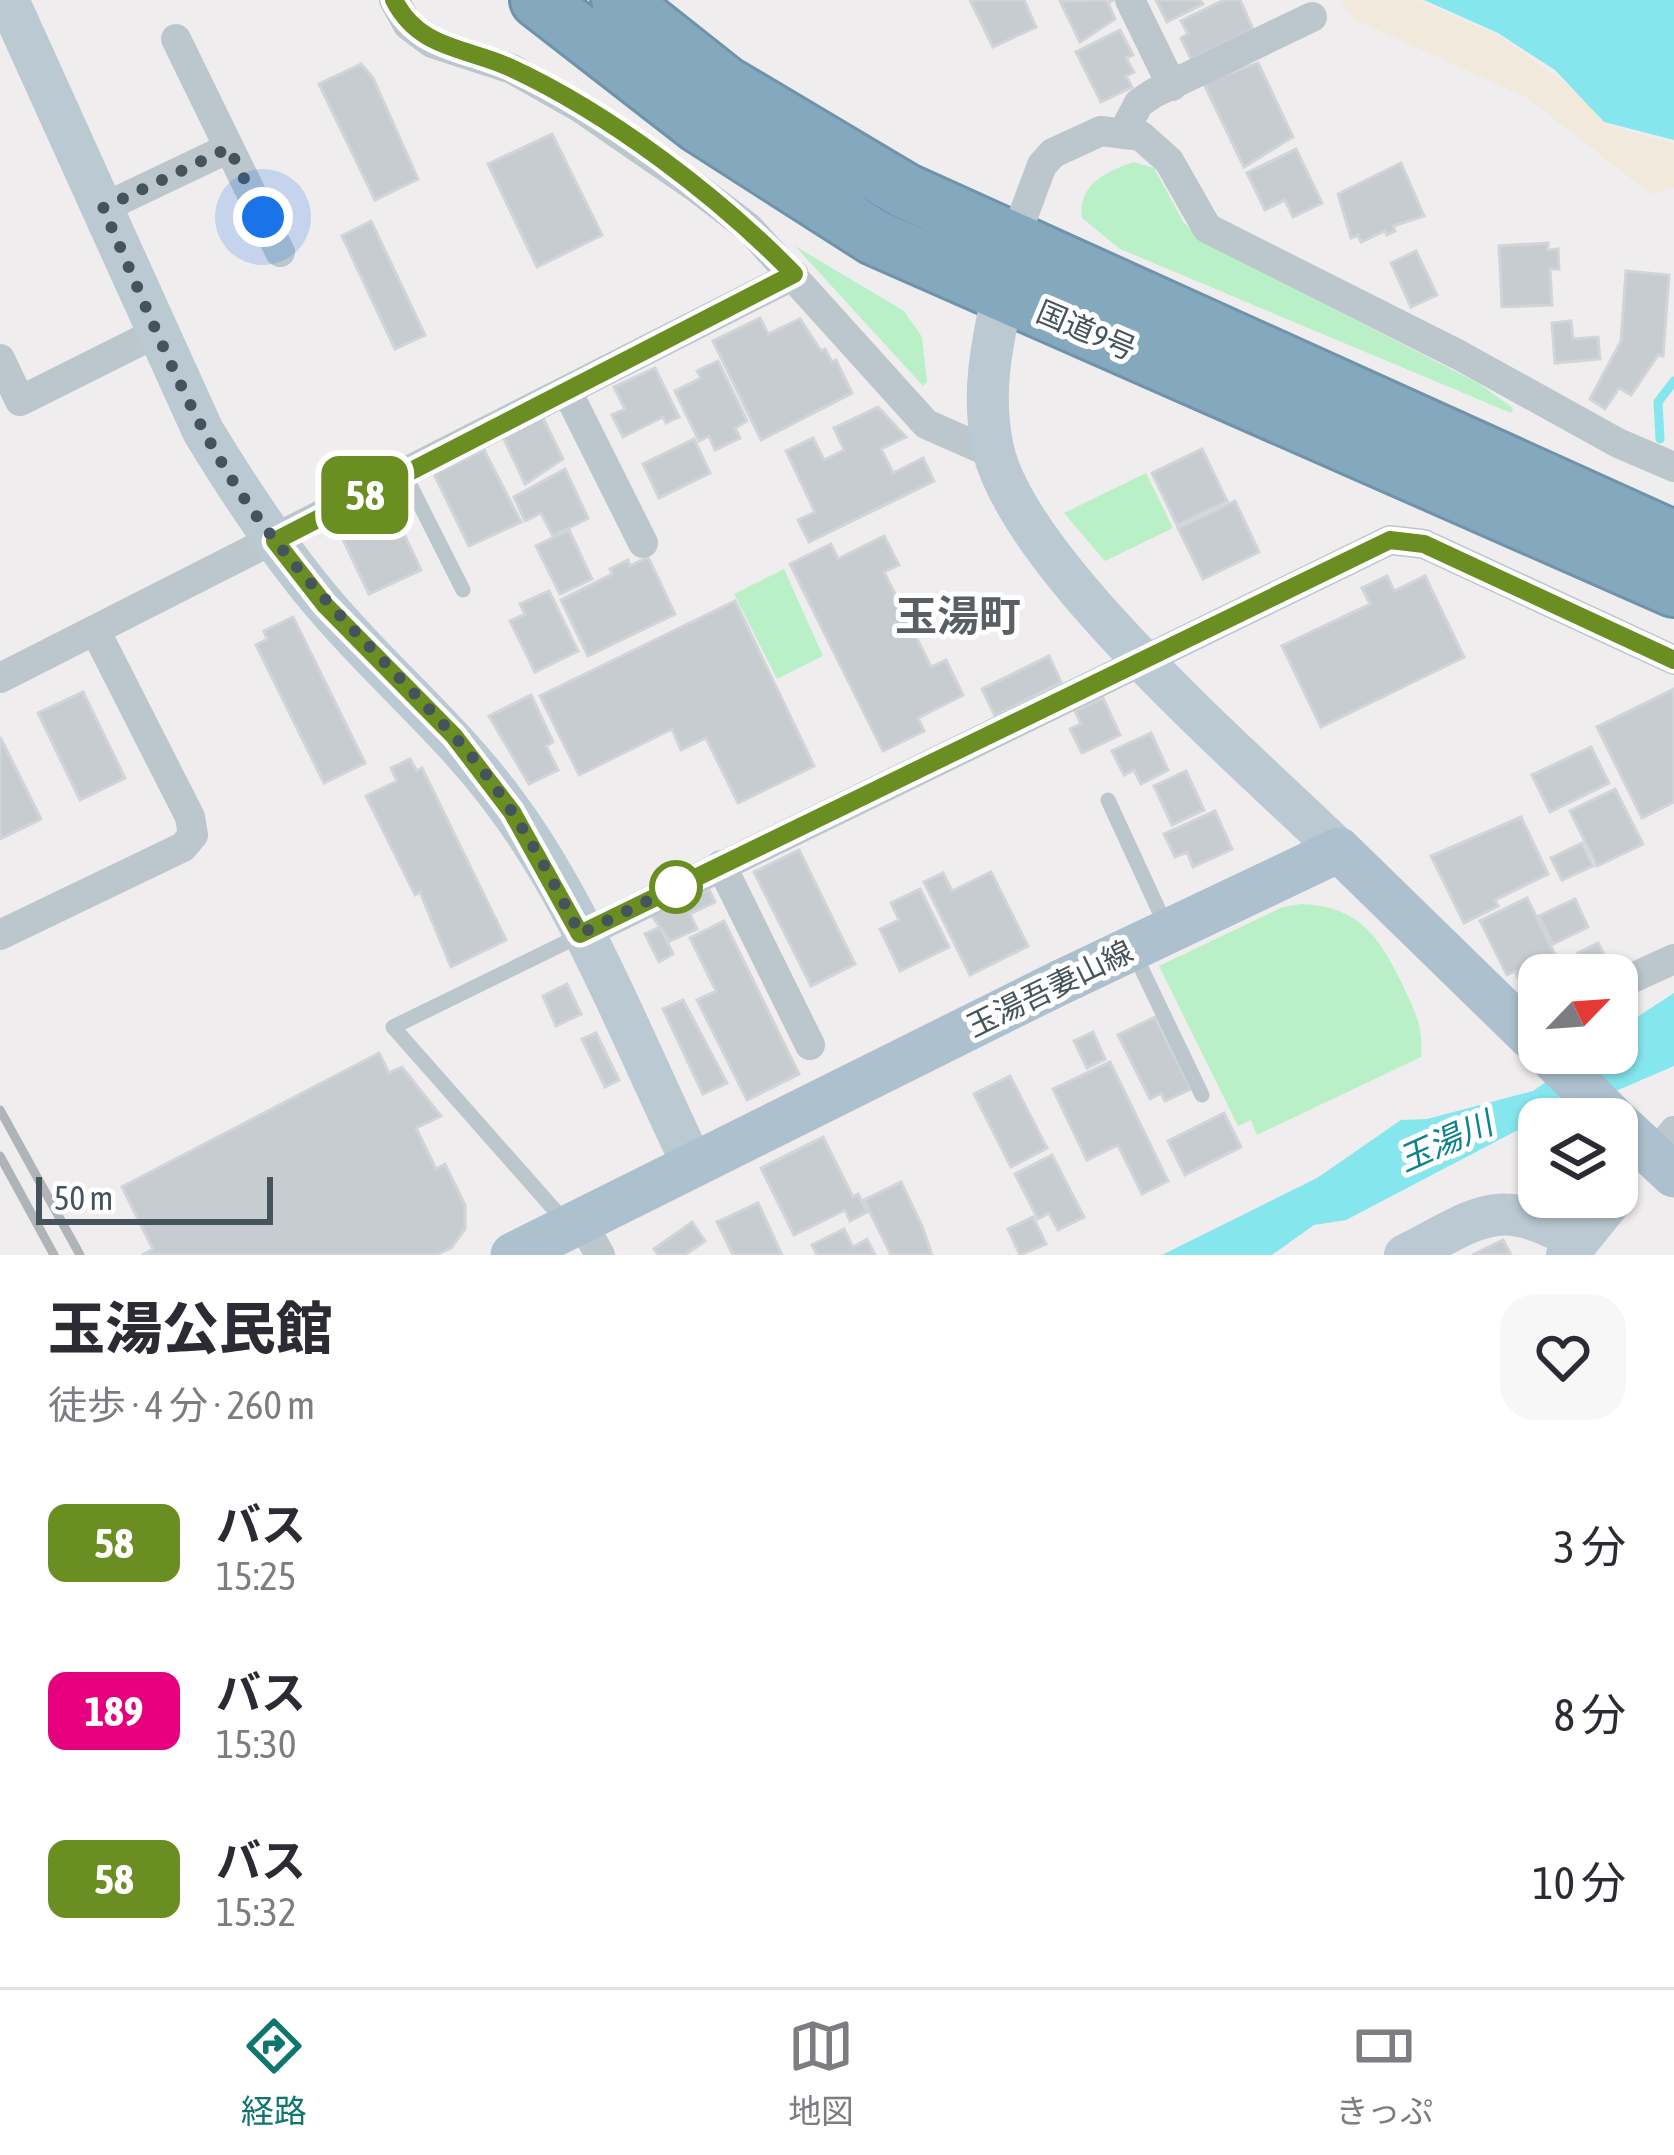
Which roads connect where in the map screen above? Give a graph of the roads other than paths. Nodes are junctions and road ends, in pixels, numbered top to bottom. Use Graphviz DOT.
graph roads {
  1 [pos="394,0"];
  2 [pos="538,0"];
  3 [pos="619,0"];
  4 [pos="1130,0"];
  5 [pos="6,7"];
  6 [pos="1312,16"];
  7 [pos="176,39"];
  8 [pos="1172,86"];
  9 [pos="1124,131"];
  10 [pos="229,148"];
  11 [pos="103,208"];
  12 [pos="1014,241"];
  13 [pos="280,252"];
  14 [pos="794,274"];
  15 [pos="1003,296"];
  16 [pos="158,332"];
  17 [pos="0,359"];
  18 [pos="568,391"];
  19 [pos="10,406"];
  20 [pos="994,454"];
  21 [pos="1674,466"];
  22 [pos="404,475"];
  23 [pos="1674,539"];
  24 [pos="275,541"];
  25 [pos="643,543"];
  26 [pos="1674,589"];
  27 [pos="463,590"];
  28 [pos="95,630"];
  29 [pos="1144,658"];
  30 [pos="1674,660"];
  31 [pos="0,678"];
  32 [pos="1108,800"];
  33 [pos="1339,850"];
  34 [pos="721,865"];
  35 [pos="580,934"];
  36 [pos="0,935"];
  37 [pos="1151,941"];
  38 [pos="1674,959"];
  39 [pos="1638,975"];
  40 [pos="1518,1020"];
  41 [pos="810,1045"];
  42 [pos="1575,1074"];
  43 [pos="1202,1095"];
  44 [pos="1642,1138"];
  45 [pos="693,1165"];
  46 [pos="1597,1218"];
  47 [pos="583,1234"];
  48 [pos="1571,1247"];
  49 [pos="513,1255"];
  50 [pos="1405,1255"];
  1 -- 14 [label="street"];
  2 -- 15 [label="highway, 国道9号"];
  3 -- 12 [label="highway, 国道9号"];
  4 -- 8 [label="street"];
  5 -- 11 [label="street"];
  6 -- 8 [label="street"];
  7 -- 10 [label="street"];
  8 -- 9 [label="street"];
  9 -- 12 [label="street"];
  9 -- 21 [label="street"];
  10 -- 11 [label="street"];
  10 -- 13 [label="street"];
  11 -- 16 [label="street"];
  12 -- 15 [label="street"];
  12 -- 23 [label="highway, 国道9号"];
  14 -- 18 [label="street"];
  14 -- 20 [label="street"];
  15 -- 20 [label="street"];
  15 -- 26 [label="highway, 国道9号"];
  16 -- 19 [label="street"];
  16 -- 24 [label="street"];
  17 -- 19 [label="street"];
  18 -- 22 [label="street"];
  18 -- 25 [label="street"];
  20 -- 29 [label="street"];
  22 -- 24 [label="street"];
  22 -- 27 [label="lane"];
  24 -- 28 [label="street"];
  24 -- 35 [label="street"];
  28 -- 31 [label="street"];
  28 -- 36 [label="street"];
  29 -- 30 [label="street"];
  29 -- 33 [label="street"];
  29 -- 34 [label="street"];
  32 -- 37 [label="lane"];
  33 -- 37 [label="main road, 玉湯吾妻山線"];
  33 -- 40 [label="main road"];
  34 -- 35 [label="street"];
  34 -- 41 [label="street"];
  35 -- 45 [label="street"];
  35 -- 47 [label="lane"];
  37 -- 43 [label="lane"];
  37 -- 45 [label="main road, 玉湯吾妻山線"];
  38 -- 39 [label="street"];
  42 -- 44 [label="main road"];
  45 -- 47 [label="main road, 玉湯吾妻山線"];
  46 -- 48 [label="street"];
  47 -- 49 [label="main road, 玉湯吾妻山線"];
  48 -- 50 [label="street"];
}
